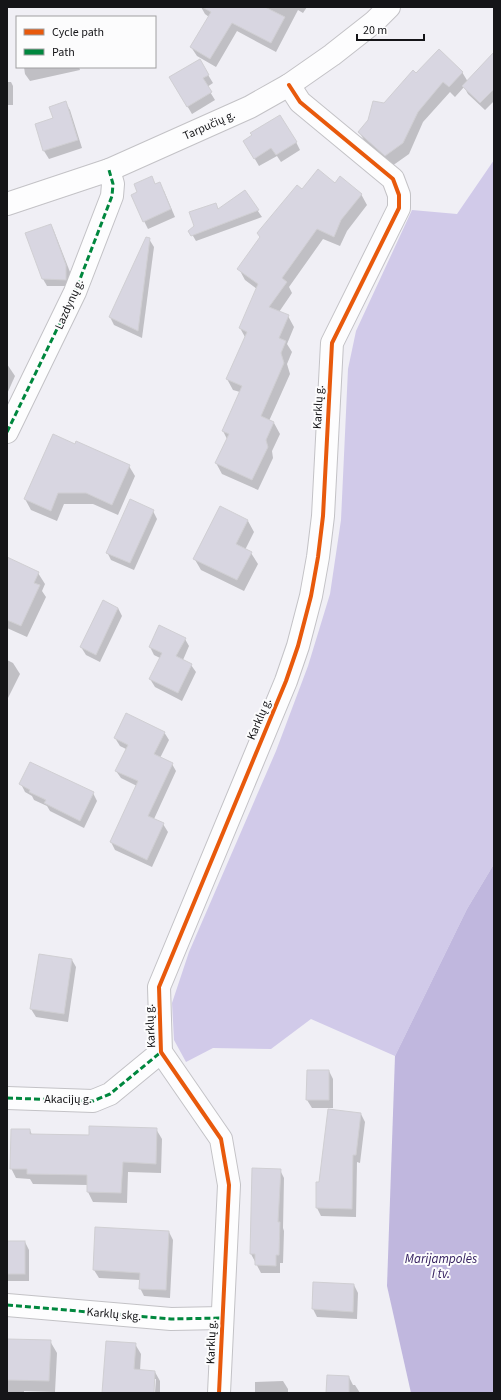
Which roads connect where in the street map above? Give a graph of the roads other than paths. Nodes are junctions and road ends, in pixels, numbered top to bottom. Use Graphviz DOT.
graph roads {
  1 [pos="389,7"];
  2 [pos="288,85"];
  3 [pos="109,170"];
  4 [pos="7,204"];
  5 [pos="7,432"];
  6 [pos="161,1052"];
  7 [pos="7,1098"];
  8 [pos="7,1305"];
  9 [pos="222,1318"];
  10 [pos="219,1393"];
  1 -- 2 [label="street, Tarpučių g."];
  2 -- 3 [label="street, Tarpučių g."];
  2 -- 6 [label="street, Karklų g."];
  3 -- 4 [label="street, Tarpučių g."];
  3 -- 5 [label="street, Lazdynų g."];
  6 -- 7 [label="street, Akacijų g."];
  6 -- 9 [label="street, Karklų g."];
  8 -- 9 [label="street, Karklų skg."];
  9 -- 10 [label="street, Karklų g."];
}
